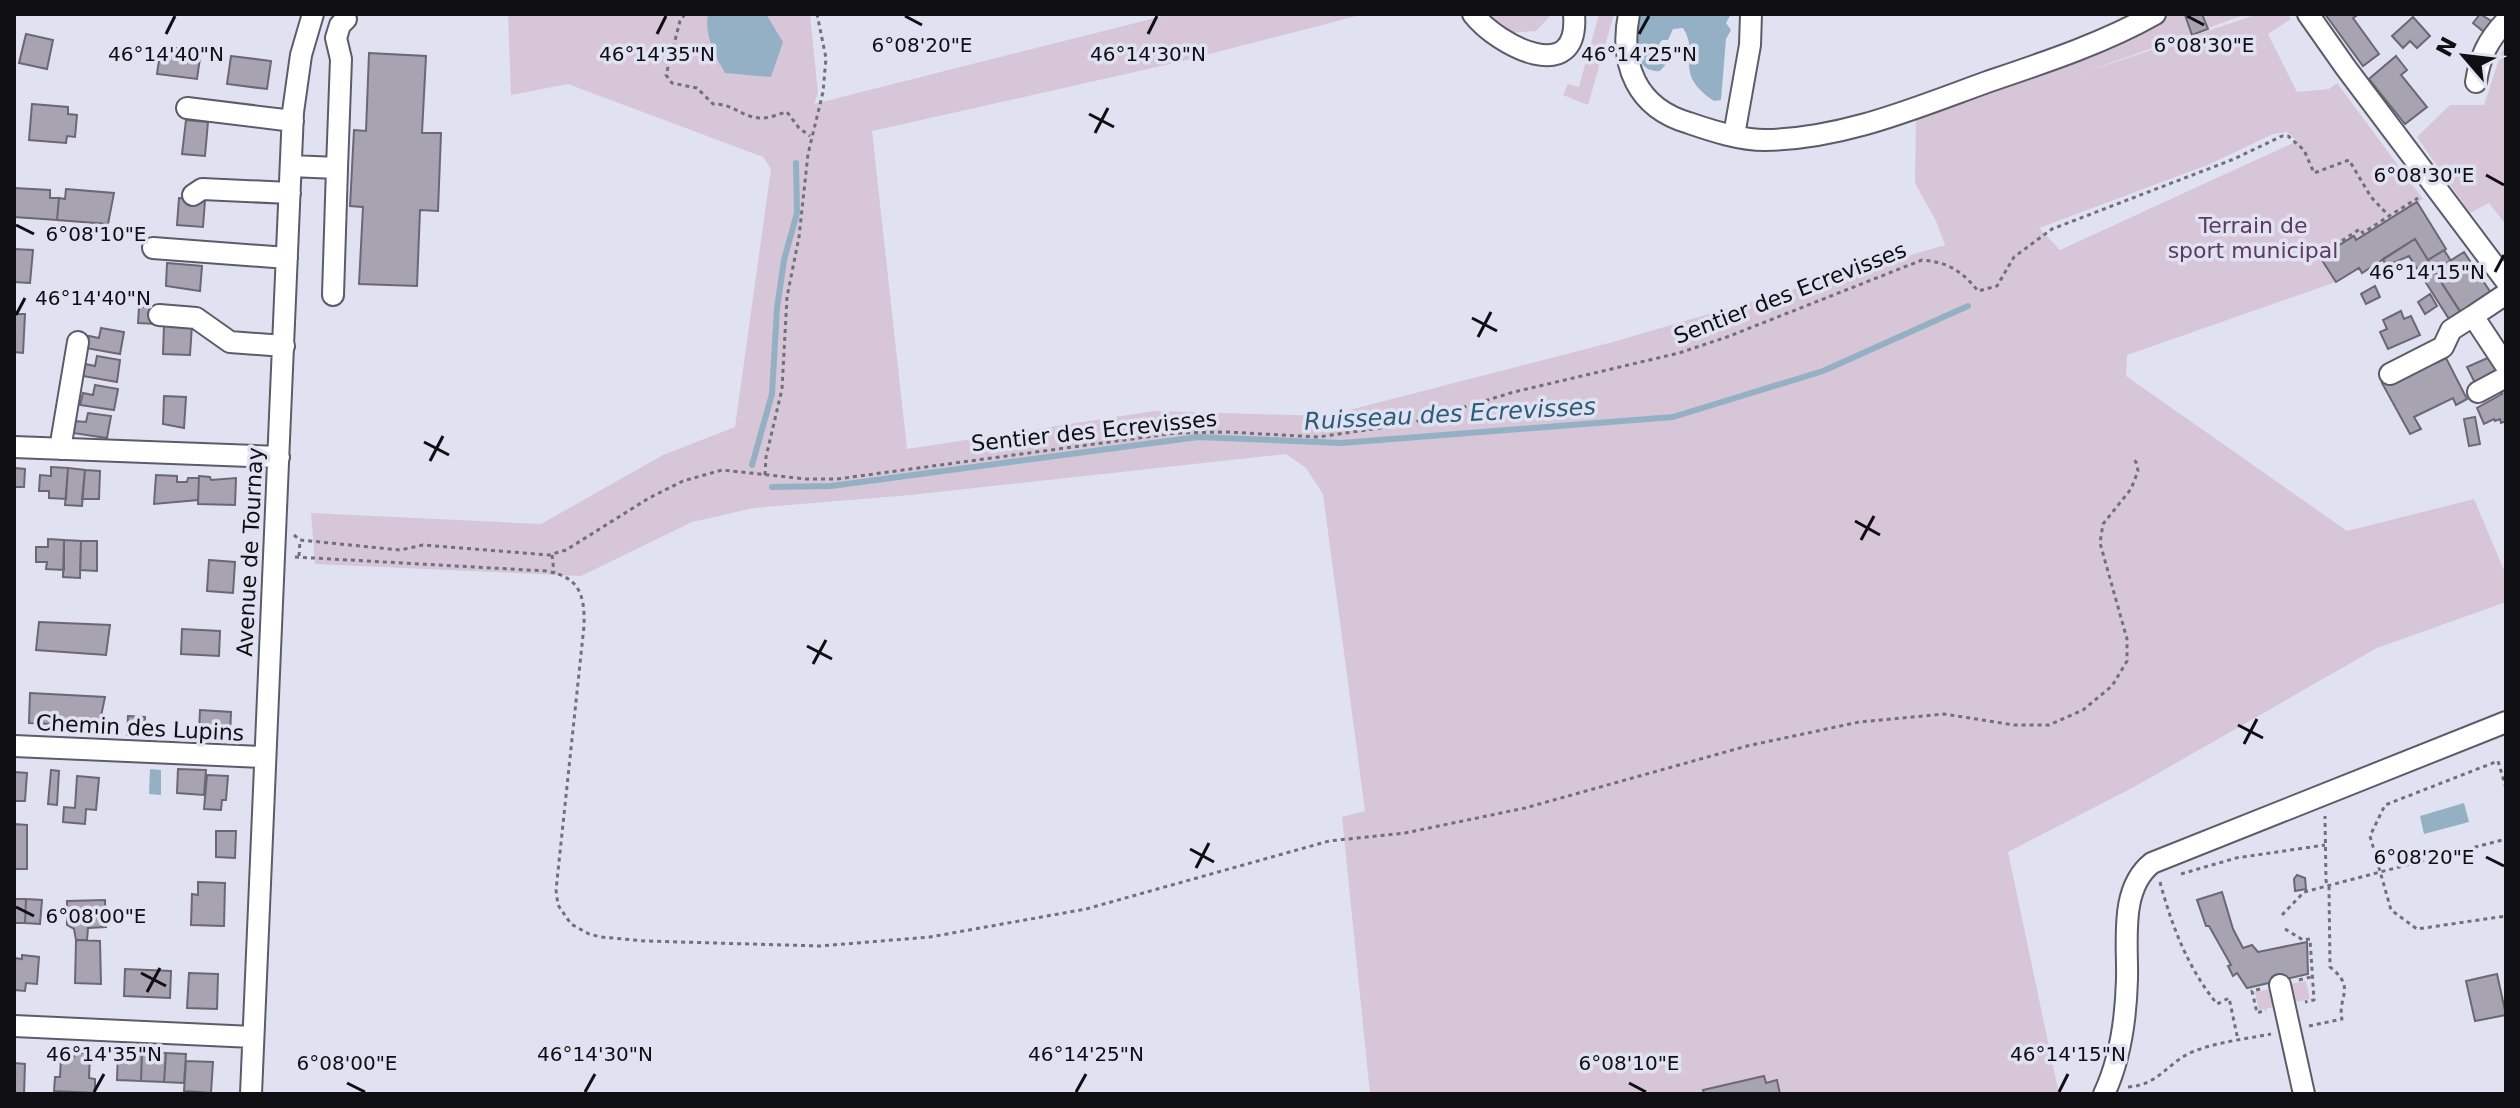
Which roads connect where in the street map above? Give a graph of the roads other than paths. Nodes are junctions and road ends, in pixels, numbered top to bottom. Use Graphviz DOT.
graph roads {
  1 [pos="313,14"];
  2 [pos="1473,14"];
  3 [pos="1574,14"];
  4 [pos="1629,14"];
  5 [pos="1751,14"];
  6 [pos="2155,14"];
  7 [pos="2308,14"];
  8 [pos="346,19"];
  9 [pos="2506,21"];
  10 [pos="2476,82"];
  11 [pos="187,108"];
  12 [pos="293,121"];
  13 [pos="1734,135"];
  14 [pos="291,166"];
  15 [pos="337,168"];
  16 [pos="290,193"];
  17 [pos="193,195"];
  18 [pos="153,248"];
  19 [pos="287,258"];
  20 [pos="2506,281"];
  21 [pos="2506,294"];
  22 [pos="333,295"];
  23 [pos="159,315"];
  24 [pos="2473,316"];
  25 [pos="78,342"];
  26 [pos="284,346"];
  27 [pos="2506,366"];
  28 [pos="2390,374"];
  29 [pos="2506,377"];
  30 [pos="2478,392"];
  31 [pos="14,447"];
  32 [pos="60,449"];
  33 [pos="279,457"];
  34 [pos="2506,722"];
  35 [pos="14,746"];
  36 [pos="264,757"];
  37 [pos="2280,985"];
  38 [pos="14,1026"];
  39 [pos="253,1037"];
  40 [pos="2106,1089"];
  41 [pos="251,1094"];
  42 [pos="2304,1094"];
  1 -- 12 [label="street, Avenue de Tournay"];
  2 -- 3 [label="street"];
  4 -- 13 [label="street"];
  5 -- 13 [label="street"];
  6 -- 13 [label="street"];
  7 -- 20 [label="street"];
  8 -- 15 [label="street"];
  9 -- 10 [label="street"];
  11 -- 12 [label="street"];
  12 -- 14 [label="street, Avenue de Tournay"];
  14 -- 15 [label="street"];
  14 -- 16 [label="street, Avenue de Tournay"];
  15 -- 22 [label="street"];
  16 -- 17 [label="street"];
  16 -- 19 [label="street, Avenue de Tournay"];
  18 -- 19 [label="street"];
  19 -- 26 [label="street, Avenue de Tournay"];
  21 -- 24 [label="street"];
  23 -- 26 [label="street"];
  24 -- 27 [label="street"];
  24 -- 28 [label="street"];
  25 -- 32 [label="street"];
  26 -- 33 [label="street, Avenue de Tournay"];
  29 -- 30 [label="street"];
  31 -- 32 [label="street"];
  32 -- 33 [label="street"];
  33 -- 36 [label="street, Avenue de Tournay"];
  34 -- 40 [label="street"];
  35 -- 36 [label="street, Chemin des Lupins"];
  36 -- 39 [label="street, Avenue de Tournay"];
  37 -- 42 [label="street"];
  38 -- 39 [label="street"];
  39 -- 41 [label="street, Avenue de Tournay"];
}
